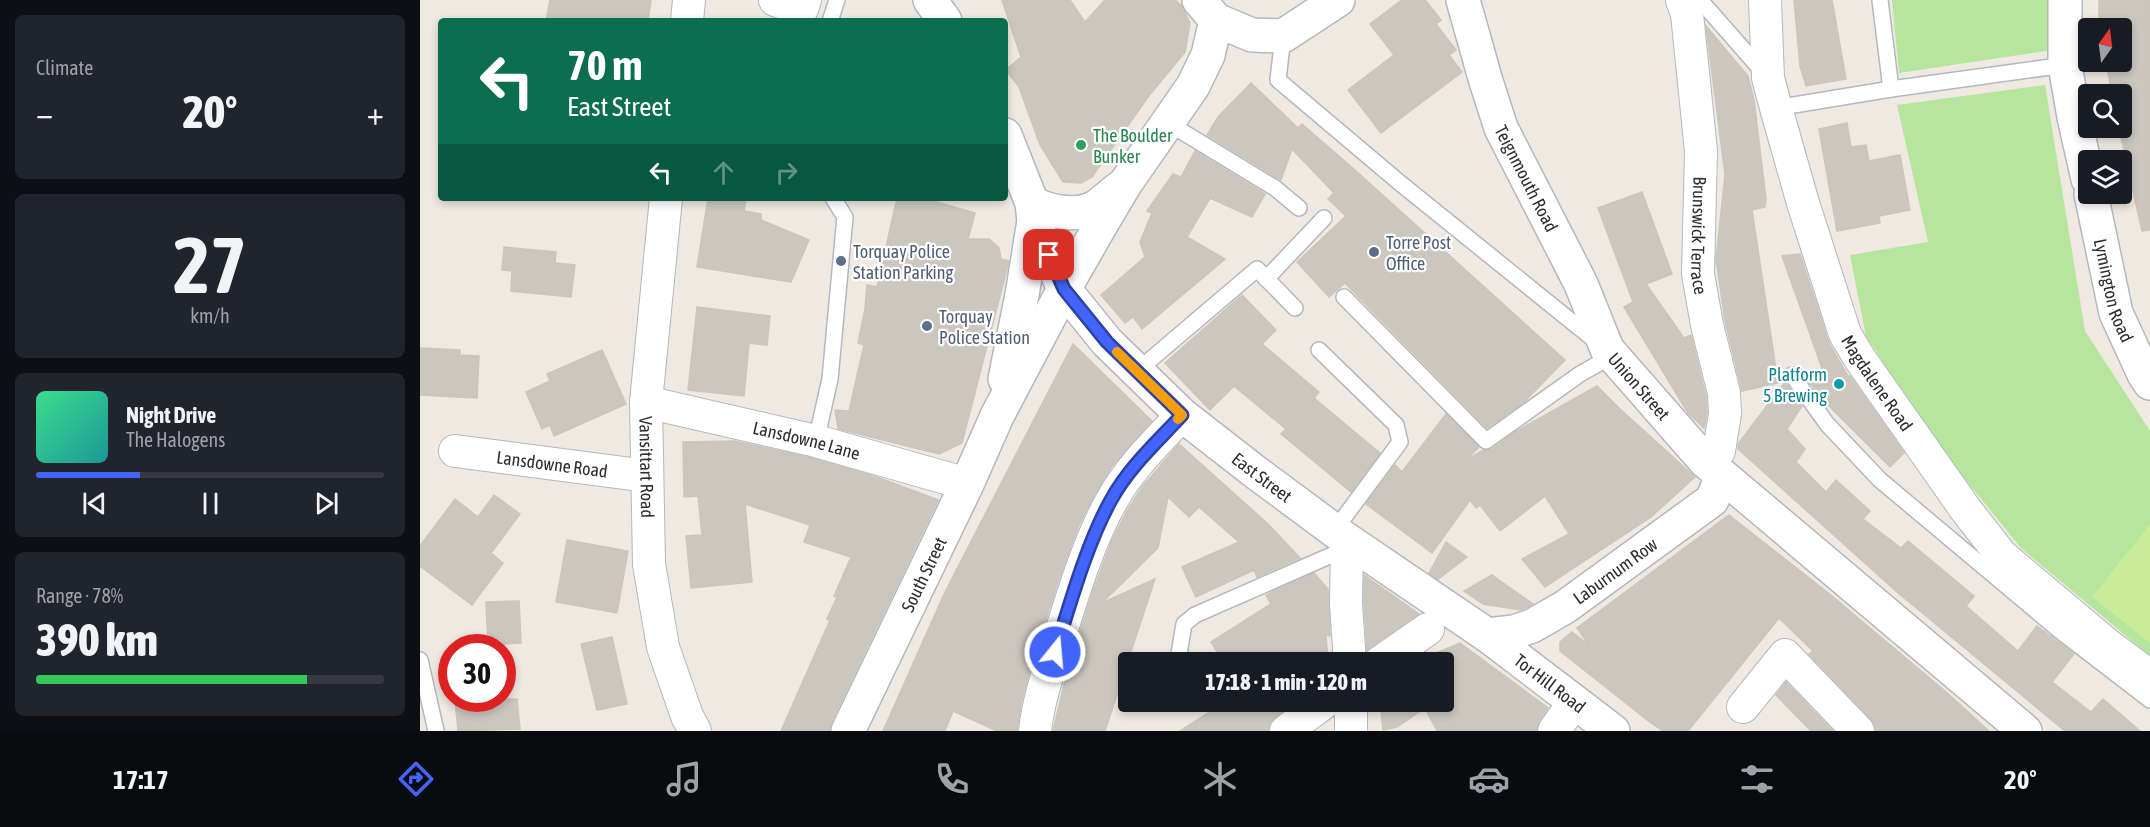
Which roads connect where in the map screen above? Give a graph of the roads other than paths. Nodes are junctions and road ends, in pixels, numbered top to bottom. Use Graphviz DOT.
graph roads {
  1 [pos="689,0"];
  2 [pos="775,0"];
  3 [pos="805,0"];
  4 [pos="837,0"];
  5 [pos="930,0"];
  6 [pos="1338,0"];
  7 [pos="1463,0"];
  8 [pos="1682,0"];
  9 [pos="1700,0"];
  10 [pos="1765,0"];
  11 [pos="1880,0"];
  12 [pos="2066,0"];
  13 [pos="1207,10"];
  14 [pos="687,18"];
  15 [pos="831,18"];
  16 [pos="943,18"];
  17 [pos="1283,36"];
  18 [pos="2065,65"];
  19 [pos="1768,78"];
  20 [pos="1891,89"];
  21 [pos="1776,108"];
  22 [pos="1168,123"];
  23 [pos="1008,143"];
  24 [pos="2081,150"];
  25 [pos="1125,184"];
  26 [pos="666,201"];
  27 [pos="834,201"];
  28 [pos="2093,204"];
  29 [pos="1299,208"];
  30 [pos="1033,212"];
  31 [pos="1324,218"];
  32 [pos="1266,279"];
  33 [pos="1064,289"];
  34 [pos="1344,297"];
  35 [pos="1295,308"];
  36 [pos="1319,350"];
  37 [pos="1609,352"];
  38 [pos="1137,371"];
  39 [pos="1792,375"];
  40 [pos="2150,383"];
  41 [pos="646,402"];
  42 [pos="1182,415"];
  43 [pos="997,416"];
  44 [pos="810,440"];
  45 [pos="455,451"];
  46 [pos="1714,469"];
  47 [pos="647,476"];
  48 [pos="967,483"];
  49 [pos="1341,535"];
  50 [pos="1428,629"];
  51 [pos="1487,635"];
  52 [pos="1179,652"];
  53 [pos="1349,652"];
  54 [pos="1395,652"];
  55 [pos="420,660"];
  56 [pos="2150,676"];
  57 [pos="2150,700"];
  58 [pos="1574,702"];
  59 [pos="1743,707"];
  60 [pos="1312,712"];
  61 [pos="1351,712"];
  62 [pos="436,731"];
  63 [pos="695,731"];
  64 [pos="848,731"];
  65 [pos="1035,731"];
  66 [pos="1286,731"];
  67 [pos="1351,731"];
  68 [pos="1554,731"];
  69 [pos="1613,731"];
  70 [pos="1858,731"];
  71 [pos="2025,731"];
  1 -- 14 [label="street"];
  2 -- 3 [label="street"];
  4 -- 15 [label="lane"];
  5 -- 16 [label="street"];
  6 -- 17 [label="street"];
  7 -- 37 [label="street, Teignmouth Road"];
  8 -- 46 [label="street, Brunswick Terrace"];
  9 -- 19 [label="lane"];
  10 -- 19 [label="street, Magdalene Road"];
  11 -- 20 [label="lane"];
  12 -- 18 [label="street"];
  13 -- 17 [label="street"];
  13 -- 22 [label="street"];
  17 -- 37 [label="lane, Union Street"];
  18 -- 20 [label="lane"];
  18 -- 24 [label="street"];
  19 -- 21 [label="street, Magdalene Road"];
  20 -- 21 [label="lane"];
  21 -- 56 [label="street, Magdalene Road"];
  22 -- 25 [label="street"];
  22 -- 29 [label="lane"];
  23 -- 30 [label="street"];
  25 -- 30 [label="street"];
  25 -- 33 [label="street, South Street"];
  26 -- 41 [label="street, Vansittart Road"];
  27 -- 44 [label="lane"];
  28 -- 40 [label="street, Lymington Road"];
  30 -- 33 [label="street"];
  30 -- 43 [label="street, South Street"];
  31 -- 32 [label="lane"];
  32 -- 35 [label="lane"];
  32 -- 38 [label="lane"];
  33 -- 38 [label="street, East Street"];
  33 -- 43 [label="street, South Street"];
  34 -- 37 [label="lane"];
  36 -- 49 [label="lane"];
  37 -- 46 [label="street, Union Street"];
  38 -- 42 [label="street, East Street"];
  39 -- 57 [label="lane"];
  41 -- 44 [label="street, Lansdowne Lane"];
  41 -- 47 [label="street, Vansittart Road"];
  42 -- 49 [label="street, East Street"];
  42 -- 65 [label="street"];
  43 -- 48 [label="street, South Street"];
  44 -- 48 [label="street, Lansdowne Lane"];
  45 -- 47 [label="street, Lansdowne Road"];
  46 -- 51 [label="street, Laburnum Row"];
  46 -- 71 [label="street, Union Street"];
  47 -- 63 [label="street, Vansittart Road"];
  48 -- 64 [label="street, South Street"];
  49 -- 51 [label="street, East Street"];
  49 -- 52 [label="lane"];
  49 -- 53 [label="street"];
  50 -- 54 [label="street"];
  51 -- 58 [label="street, Tor Hill Road"];
  55 -- 62 [label="lane"];
  58 -- 68 [label="street"];
  58 -- 69 [label="street, Tor Hill Road"];
  59 -- 70 [label="street"];
  60 -- 66 [label="street"];
  61 -- 67 [label="street"];
}
